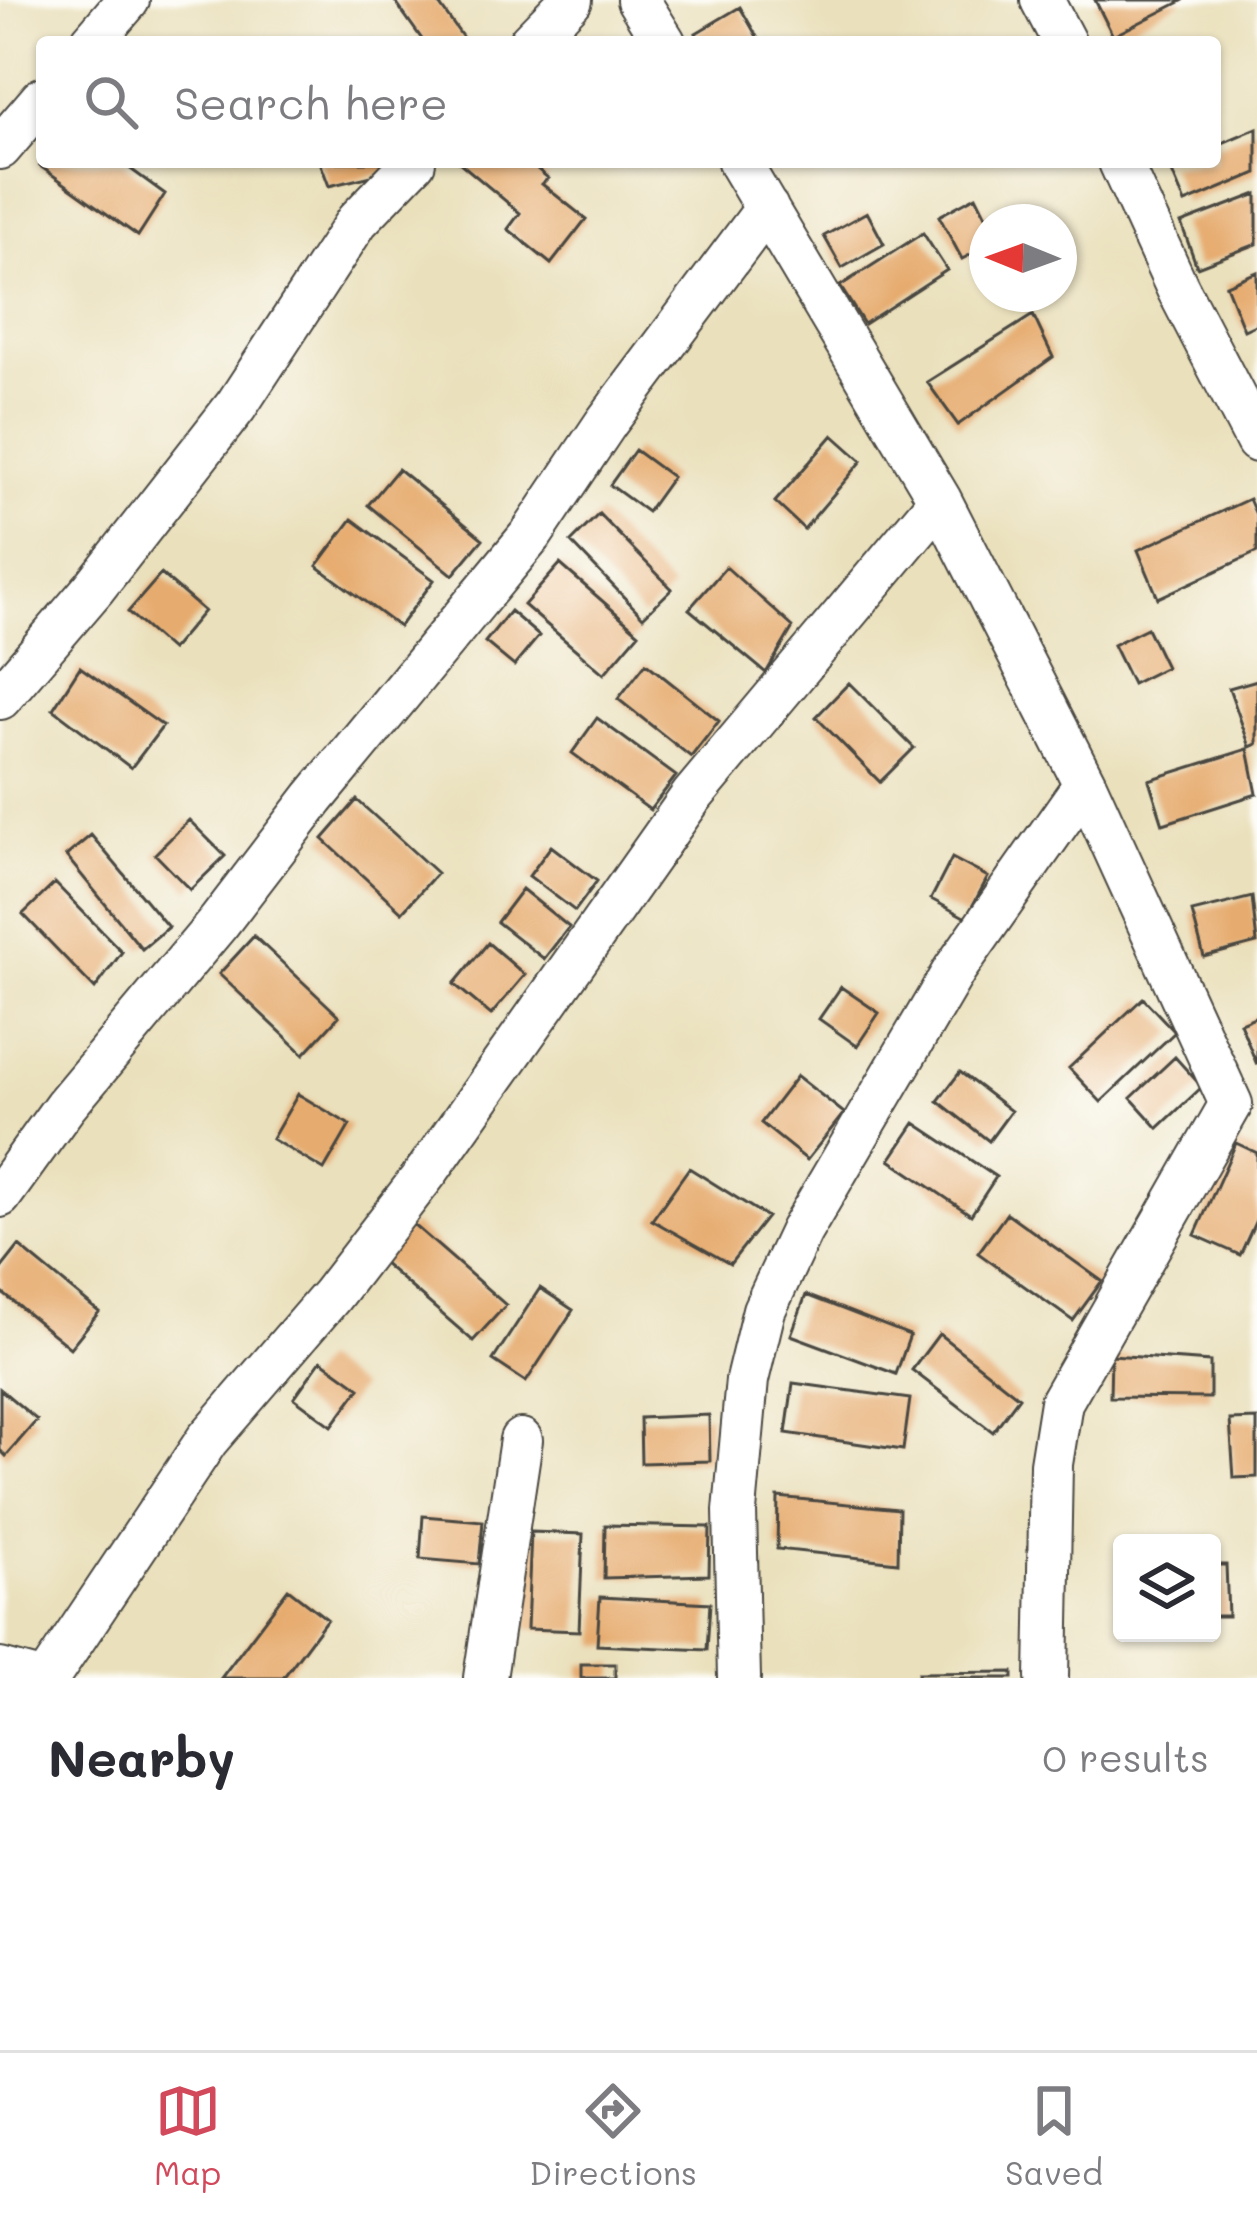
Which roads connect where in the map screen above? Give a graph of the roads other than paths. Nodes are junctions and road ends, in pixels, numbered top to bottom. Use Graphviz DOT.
graph roads {
  1 [pos="128,0"];
  2 [pos="571,0"];
  3 [pos="638,0"];
  4 [pos="1042,0"];
  5 [pos="97,36"];
  6 [pos="536,36"];
  7 [pos="660,36"];
  8 [pos="1061,36"];
  9 [pos="36,106"];
  10 [pos="0,148"];
  11 [pos="408,168"];
  12 [pos="743,168"];
  13 [pos="1123,168"];
  14 [pos="767,208"];
  15 [pos="1257,441"];
  16 [pos="940,500"];
  17 [pos="0,698"];
  18 [pos="1085,784"];
  19 [pos="1244,1111"];
  20 [pos="0,1196"];
  21 [pos="521,1440"];
  22 [pos="0,1670"];
  23 [pos="31,1678"];
  24 [pos="48,1678"];
  25 [pos="485,1678"];
  26 [pos="739,1678"];
  27 [pos="1047,1678"];
  1 -- 5 [label="street"];
  2 -- 6 [label="street"];
  3 -- 7 [label="street"];
  4 -- 8 [label="street"];
  9 -- 10 [label="street"];
  11 -- 17 [label="street"];
  12 -- 14 [label="street"];
  13 -- 15 [label="street"];
  14 -- 16 [label="street"];
  14 -- 20 [label="street"];
  16 -- 18 [label="street"];
  16 -- 24 [label="street"];
  18 -- 19 [label="street"];
  18 -- 26 [label="street"];
  19 -- 27 [label="street"];
  21 -- 25 [label="street"];
  22 -- 23 [label="street"];
}
